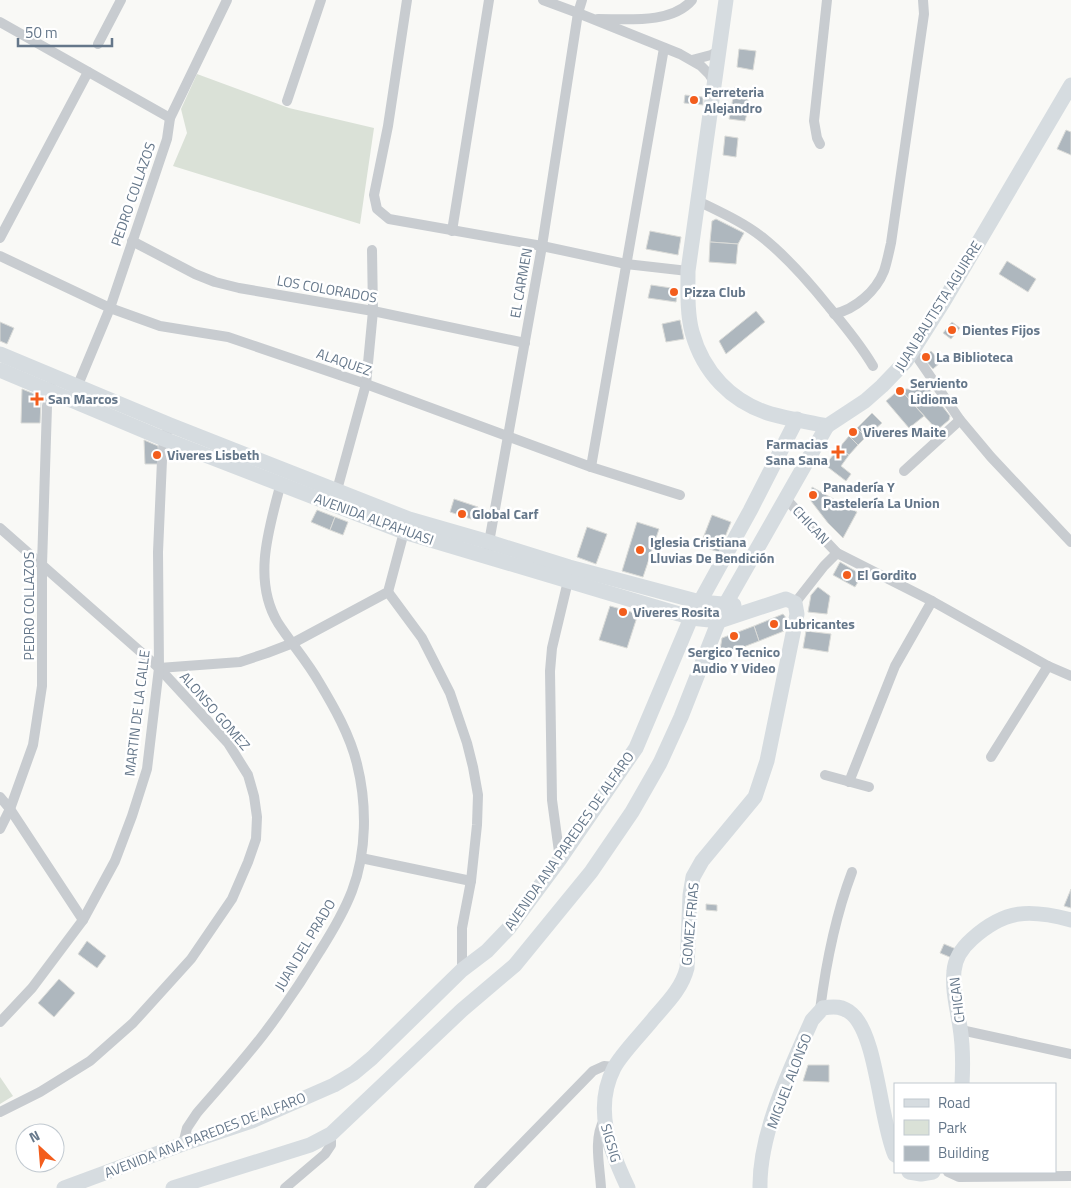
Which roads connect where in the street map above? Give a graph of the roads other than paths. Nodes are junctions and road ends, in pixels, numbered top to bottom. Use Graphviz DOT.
graph roads {
  1 [pos="122,0"];
  2 [pos="227,0"];
  3 [pos="321,0"];
  4 [pos="407,0"];
  5 [pos="489,0"];
  6 [pos="543,0"];
  7 [pos="582,0"];
  8 [pos="692,0"];
  9 [pos="726,0"];
  10 [pos="827,0"];
  11 [pos="923,0"];
  12 [pos="578,12"];
  13 [pos="592,18"];
  14 [pos="0,22"];
  15 [pos="98,44"];
  16 [pos="664,48"];
  17 [pos="720,50"];
  18 [pos="692,60"];
  19 [pos="88,72"];
  20 [pos="715,83"];
  21 [pos="1071,85"];
  22 [pos="287,101"];
  23 [pos="170,118"];
  24 [pos="820,144"];
  25 [pos="698,201"];
  26 [pos="452,230"];
  27 [pos="0,238"];
  28 [pos="132,241"];
  29 [pos="542,246"];
  30 [pos="372,250"];
  31 [pos="0,256"];
  32 [pos="626,264"];
  33 [pos="688,271"];
  34 [pos="110,308"];
  35 [pos="373,311"];
  36 [pos="834,314"];
  37 [pos="525,343"];
  38 [pos="913,351"];
  39 [pos="0,354"];
  40 [pos="873,366"];
  41 [pos="0,370"];
  42 [pos="52,384"];
  43 [pos="366,384"];
  44 [pos="74,393"];
  45 [pos="797,419"];
  46 [pos="960,420"];
  47 [pos="827,426"];
  48 [pos="167,432"];
  49 [pos="507,436"];
  50 [pos="591,467"];
  51 [pos="904,472"];
  52 [pos="281,484"];
  53 [pos="337,490"];
  54 [pos="680,495"];
  55 [pos="785,498"];
  56 [pos="0,528"];
  57 [pos="404,532"];
  58 [pos="1071,542"];
  59 [pos="488,549"];
  60 [pos="837,552"];
  61 [pos="42,565"];
  62 [pos="568,581"];
  63 [pos="388,592"];
  64 [pos="932,601"];
  65 [pos="700,602"];
  66 [pos="795,603"];
  67 [pos="725,605"];
  68 [pos="758,607"];
  69 [pos="691,618"];
  70 [pos="719,621"];
  71 [pos="293,643"];
  72 [pos="1048,666"];
  73 [pos="159,668"];
  74 [pos="1071,676"];
  75 [pos="991,757"];
  76 [pos="825,776"];
  77 [pos="849,782"];
  78 [pos="869,787"];
  79 [pos="0,797"];
  80 [pos="10,809"];
  81 [pos="0,829"];
  82 [pos="361,858"];
  83 [pos="560,858"];
  84 [pos="854,872"];
  85 [pos="471,881"];
  86 [pos="83,920"];
  87 [pos="1071,920"];
  88 [pos="462,970"];
  89 [pos="821,1009"];
  90 [pos="0,1022"];
  91 [pos="961,1030"];
  92 [pos="1071,1054"];
  93 [pos="614,1067"];
  94 [pos="962,1083"];
  95 [pos="0,1112"];
  96 [pos="605,1120"];
  97 [pos="332,1134"];
  98 [pos="183,1144"];
  99 [pos="894,1152"];
  100 [pos="914,1173"];
  101 [pos="927,1173"];
  102 [pos="950,1173"];
  103 [pos="1071,1176"];
  104 [pos="64,1188"];
  105 [pos="173,1188"];
  106 [pos="285,1188"];
  107 [pos="479,1188"];
  108 [pos="601,1188"];
  109 [pos="628,1188"];
  110 [pos="760,1188"];
  1 -- 15 [label="street"];
  2 -- 23 [label="street, PEDRO COLLAZOS"];
  3 -- 22 [label="street"];
  4 -- 26 [label="street"];
  5 -- 26 [label="street"];
  6 -- 12 [label="street"];
  7 -- 12 [label="street, EL CARMEN"];
  8 -- 13 [label="street"];
  9 -- 17 [label="main road"];
  10 -- 24 [label="street"];
  11 -- 36 [label="street"];
  12 -- 13 [label="street"];
  12 -- 29 [label="street, EL CARMEN"];
  13 -- 16 [label="street"];
  14 -- 19 [label="street"];
  16 -- 18 [label="street"];
  16 -- 32 [label="street"];
  17 -- 18 [label="street"];
  17 -- 20 [label="main road"];
  18 -- 20 [label="street"];
  19 -- 23 [label="street"];
  19 -- 27 [label="street"];
  20 -- 25 [label="main road"];
  21 -- 38 [label="main road, JUAN BAUTISTA AGUIRRE"];
  23 -- 28 [label="street, PEDRO COLLAZOS"];
  25 -- 33 [label="main road"];
  25 -- 36 [label="street"];
  26 -- 29 [label="street"];
  28 -- 34 [label="street, PEDRO COLLAZOS"];
  28 -- 35 [label="street, LOS COLORADOS"];
  29 -- 32 [label="street"];
  29 -- 37 [label="street, EL CARMEN"];
  30 -- 35 [label="street"];
  31 -- 34 [label="street, ALAQUEZ"];
  32 -- 33 [label="street"];
  32 -- 50 [label="street"];
  33 -- 45 [label="main road"];
  34 -- 43 [label="street, ALAQUEZ"];
  34 -- 44 [label="street, PEDRO COLLAZOS"];
  35 -- 37 [label="street, LOS COLORADOS"];
  35 -- 43 [label="street"];
  36 -- 40 [label="street"];
  37 -- 49 [label="street, EL CARMEN"];
  38 -- 46 [label="street"];
  38 -- 47 [label="main road, JUAN BAUTISTA AGUIRRE"];
  39 -- 42 [label="main road, AVENIDA ALPAHUASI"];
  41 -- 42 [label="main road, AVENIDA ALPAHUASI"];
  42 -- 44 [label="main road, AVENIDA ALPAHUASI"];
  42 -- 61 [label="street, PEDRO COLLAZOS"];
  43 -- 49 [label="street, ALAQUEZ"];
  43 -- 53 [label="street"];
  44 -- 48 [label="main road, AVENIDA ALPAHUASI"];
  45 -- 47 [label="main road"];
  45 -- 65 [label="main road, AVENIDA ANA PAREDES DE ALFARO"];
  46 -- 51 [label="street"];
  46 -- 58 [label="street"];
  47 -- 55 [label="main road, AVENIDA ANA PAREDES DE ALFARO"];
  48 -- 52 [label="main road, AVENIDA ALPAHUASI"];
  48 -- 53 [label="main road, AVENIDA ALPAHUASI"];
  48 -- 73 [label="street, MARTIN DE LA CALLE"];
  49 -- 50 [label="street, ALAQUEZ"];
  49 -- 59 [label="street, EL CARMEN"];
  50 -- 54 [label="street, ALAQUEZ"];
  52 -- 57 [label="main road, AVENIDA ALPAHUASI"];
  52 -- 71 [label="street, JUAN DEL PRADO"];
  53 -- 59 [label="main road, AVENIDA ALPAHUASI"];
  55 -- 60 [label="street, CHICAN"];
  55 -- 67 [label="main road, AVENIDA ANA PAREDES DE ALFARO"];
  56 -- 61 [label="street, ALONSO GOMEZ"];
  57 -- 59 [label="main road, AVENIDA ALPAHUASI"];
  57 -- 63 [label="street"];
  59 -- 62 [label="main road, AVENIDA ALPAHUASI"];
  59 -- 65 [label="main road, AVENIDA ALPAHUASI"];
  60 -- 64 [label="street, CHICAN"];
  60 -- 66 [label="street"];
  61 -- 73 [label="street, ALONSO GOMEZ"];
  61 -- 80 [label="street, PEDRO COLLAZOS"];
  62 -- 69 [label="main road, AVENIDA ALPAHUASI"];
  62 -- 83 [label="street"];
  63 -- 71 [label="street"];
  63 -- 85 [label="street"];
  64 -- 72 [label="street, CHICAN"];
  64 -- 77 [label="street"];
  65 -- 67 [label="main road, AVENIDA ALPAHUASI"];
  65 -- 69 [label="main road, AVENIDA ANA PAREDES DE ALFARO"];
  66 -- 68 [label="main road, AVENIDA ALPAHUASI"];
  66 -- 93 [label="main road, GOMEZ FRIAS"];
  67 -- 68 [label="main road, AVENIDA ALPAHUASI"];
  67 -- 70 [label="main road, AVENIDA ANA PAREDES DE ALFARO"];
  68 -- 70 [label="main road, AVENIDA ALPAHUASI"];
  69 -- 70 [label="main road, AVENIDA ALPAHUASI"];
  69 -- 83 [label="main road, AVENIDA ANA PAREDES DE ALFARO"];
  70 -- 97 [label="main road, AVENIDA ANA PAREDES DE ALFARO"];
  71 -- 73 [label="street"];
  71 -- 82 [label="street, JUAN DEL PRADO"];
  72 -- 74 [label="street, CHICAN"];
  72 -- 75 [label="street"];
  73 -- 86 [label="street, MARTIN DE LA CALLE"];
  73 -- 95 [label="street, ALONSO GOMEZ"];
  76 -- 77 [label="street"];
  77 -- 78 [label="street"];
  79 -- 80 [label="street"];
  80 -- 81 [label="street, PEDRO COLLAZOS"];
  80 -- 86 [label="street"];
  82 -- 85 [label="street"];
  82 -- 98 [label="street, JUAN DEL PRADO"];
  83 -- 88 [label="main road, AVENIDA ANA PAREDES DE ALFARO"];
  84 -- 89 [label="street"];
  85 -- 88 [label="street"];
  86 -- 90 [label="street, MARTIN DE LA CALLE"];
  87 -- 91 [label="main road, CHICAN"];
  88 -- 98 [label="main road, AVENIDA ANA PAREDES DE ALFARO"];
  89 -- 99 [label="main road"];
  89 -- 110 [label="main road, MIGUEL ALONSO"];
  91 -- 92 [label="street"];
  91 -- 94 [label="main road, CHICAN"];
  93 -- 96 [label="main road, SIGSIG"];
  93 -- 107 [label="street"];
  96 -- 108 [label="street"];
  96 -- 109 [label="main road, SIGSIG"];
  97 -- 105 [label="main road, AVENIDA ANA PAREDES DE ALFARO"];
  97 -- 106 [label="street"];
  98 -- 104 [label="main road, AVENIDA ANA PAREDES DE ALFARO"];
  100 -- 101 [label="main road"];
  102 -- 103 [label="street"];
}
